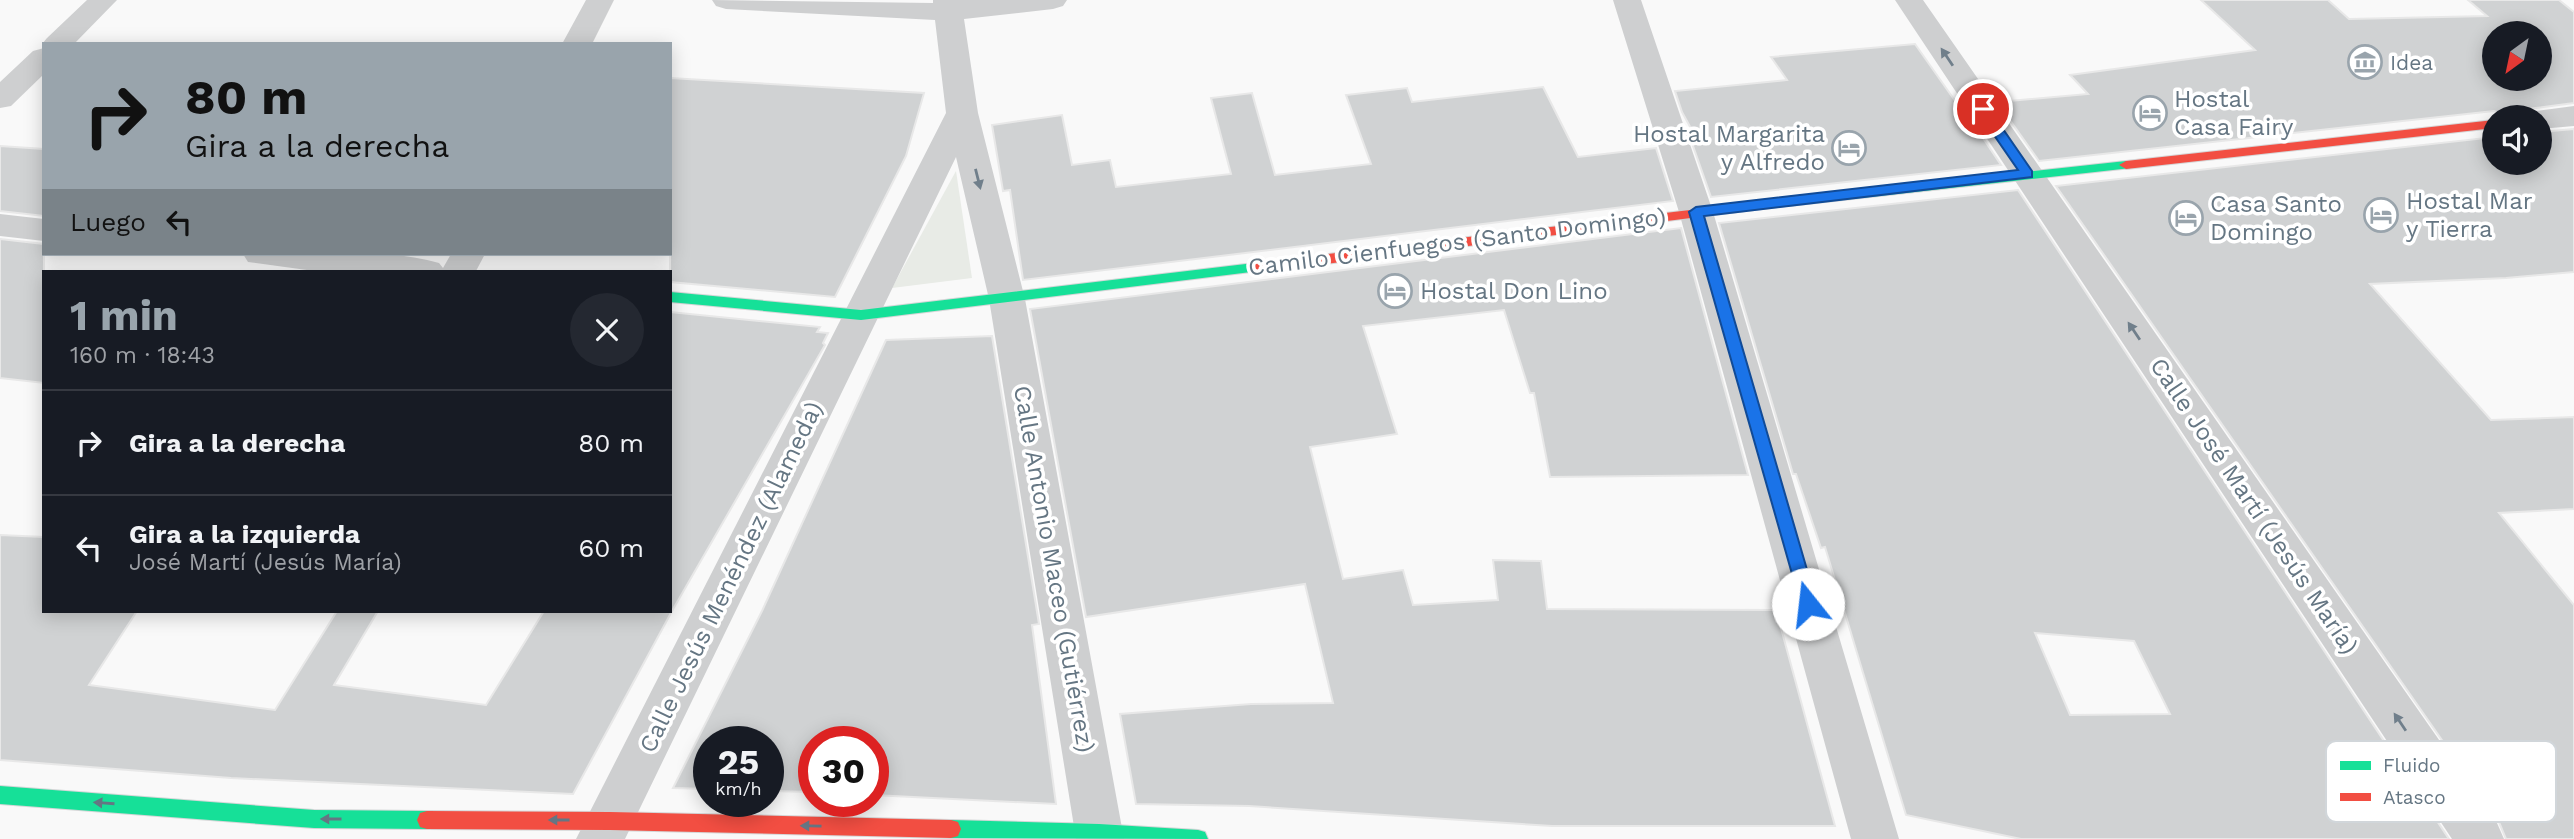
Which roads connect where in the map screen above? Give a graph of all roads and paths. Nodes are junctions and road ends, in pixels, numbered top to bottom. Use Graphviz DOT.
graph roads {
  1 [pos="103,0"];
  2 [pos="600,0"];
  3 [pos="726,0"];
  4 [pos="1053,0"];
  5 [pos="1627,0"];
  6 [pos="1909,0"];
  7 [pos="948,6"];
  8 [pos="59,42"];
  9 [pos="579,42"];
  10 [pos="42,59"];
  11 [pos="0,99"];
  12 [pos="962,113"];
  13 [pos="2574,116"];
  14 [pos="2552,118"];
  15 [pos="2482,125"];
  16 [pos="2028,174"];
  17 [pos="1696,212"];
  18 [pos="0,225"];
  19 [pos="42,230"];
  20 [pos="280,256"];
  21 [pos="417,270"];
  22 [pos="672,297"];
  23 [pos="1007,299"];
  24 [pos="861,315"];
  25 [pos="2413,741"];
  26 [pos="0,795"];
  27 [pos="2468,822"];
  28 [pos="605,830"];
  29 [pos="1100,836"];
  30 [pos="1198,839"];
  31 [pos="1875,839"];
  32 [pos="2480,839"];
  1 -- 8 [label="street"];
  2 -- 9 [label="street"];
  3 -- 7 [label="street"];
  4 -- 7 [label="street"];
  5 -- 17 [label="street"];
  16 -- 6 [label="street, Calle José Martí (Jesús María), one-way"];
  7 -- 12 [label="street, Calle Antonio Maceo (Gutiérrez)"];
  10 -- 11 [label="street"];
  12 -- 23 [label="street, Calle Antonio Maceo (Gutiérrez), one-way"];
  12 -- 24 [label="street, Calle Jesús Menéndez (Alameda)"];
  13 -- 14 [label="street"];
  15 -- 16 [label="street, Camilo Cienfuegos (Santo Domingo)"];
  16 -- 17 [label="street, Camilo Cienfuegos (Santo Domingo)"];
  25 -- 16 [label="street, Calle José Martí (Jesús María), one-way"];
  17 -- 23 [label="street, Camilo Cienfuegos (Santo Domingo)"];
  17 -- 31 [label="street"];
  18 -- 19 [label="street"];
  20 -- 21 [label="street"];
  22 -- 24 [label="street, Camilo Cienfuegos (Santo Domingo)"];
  23 -- 24 [label="street, Camilo Cienfuegos (Santo Domingo)"];
  23 -- 29 [label="street, Calle Antonio Maceo (Gutiérrez)"];
  24 -- 28 [label="street, Calle Jesús Menéndez (Alameda)"];
  28 -- 26 [label="street, one-way"];
  32 -- 27 [label="street, Calle José Martí (Jesús María), one-way"];
  29 -- 28 [label="street, one-way"];
  29 -- 30 [label="street"];
}
